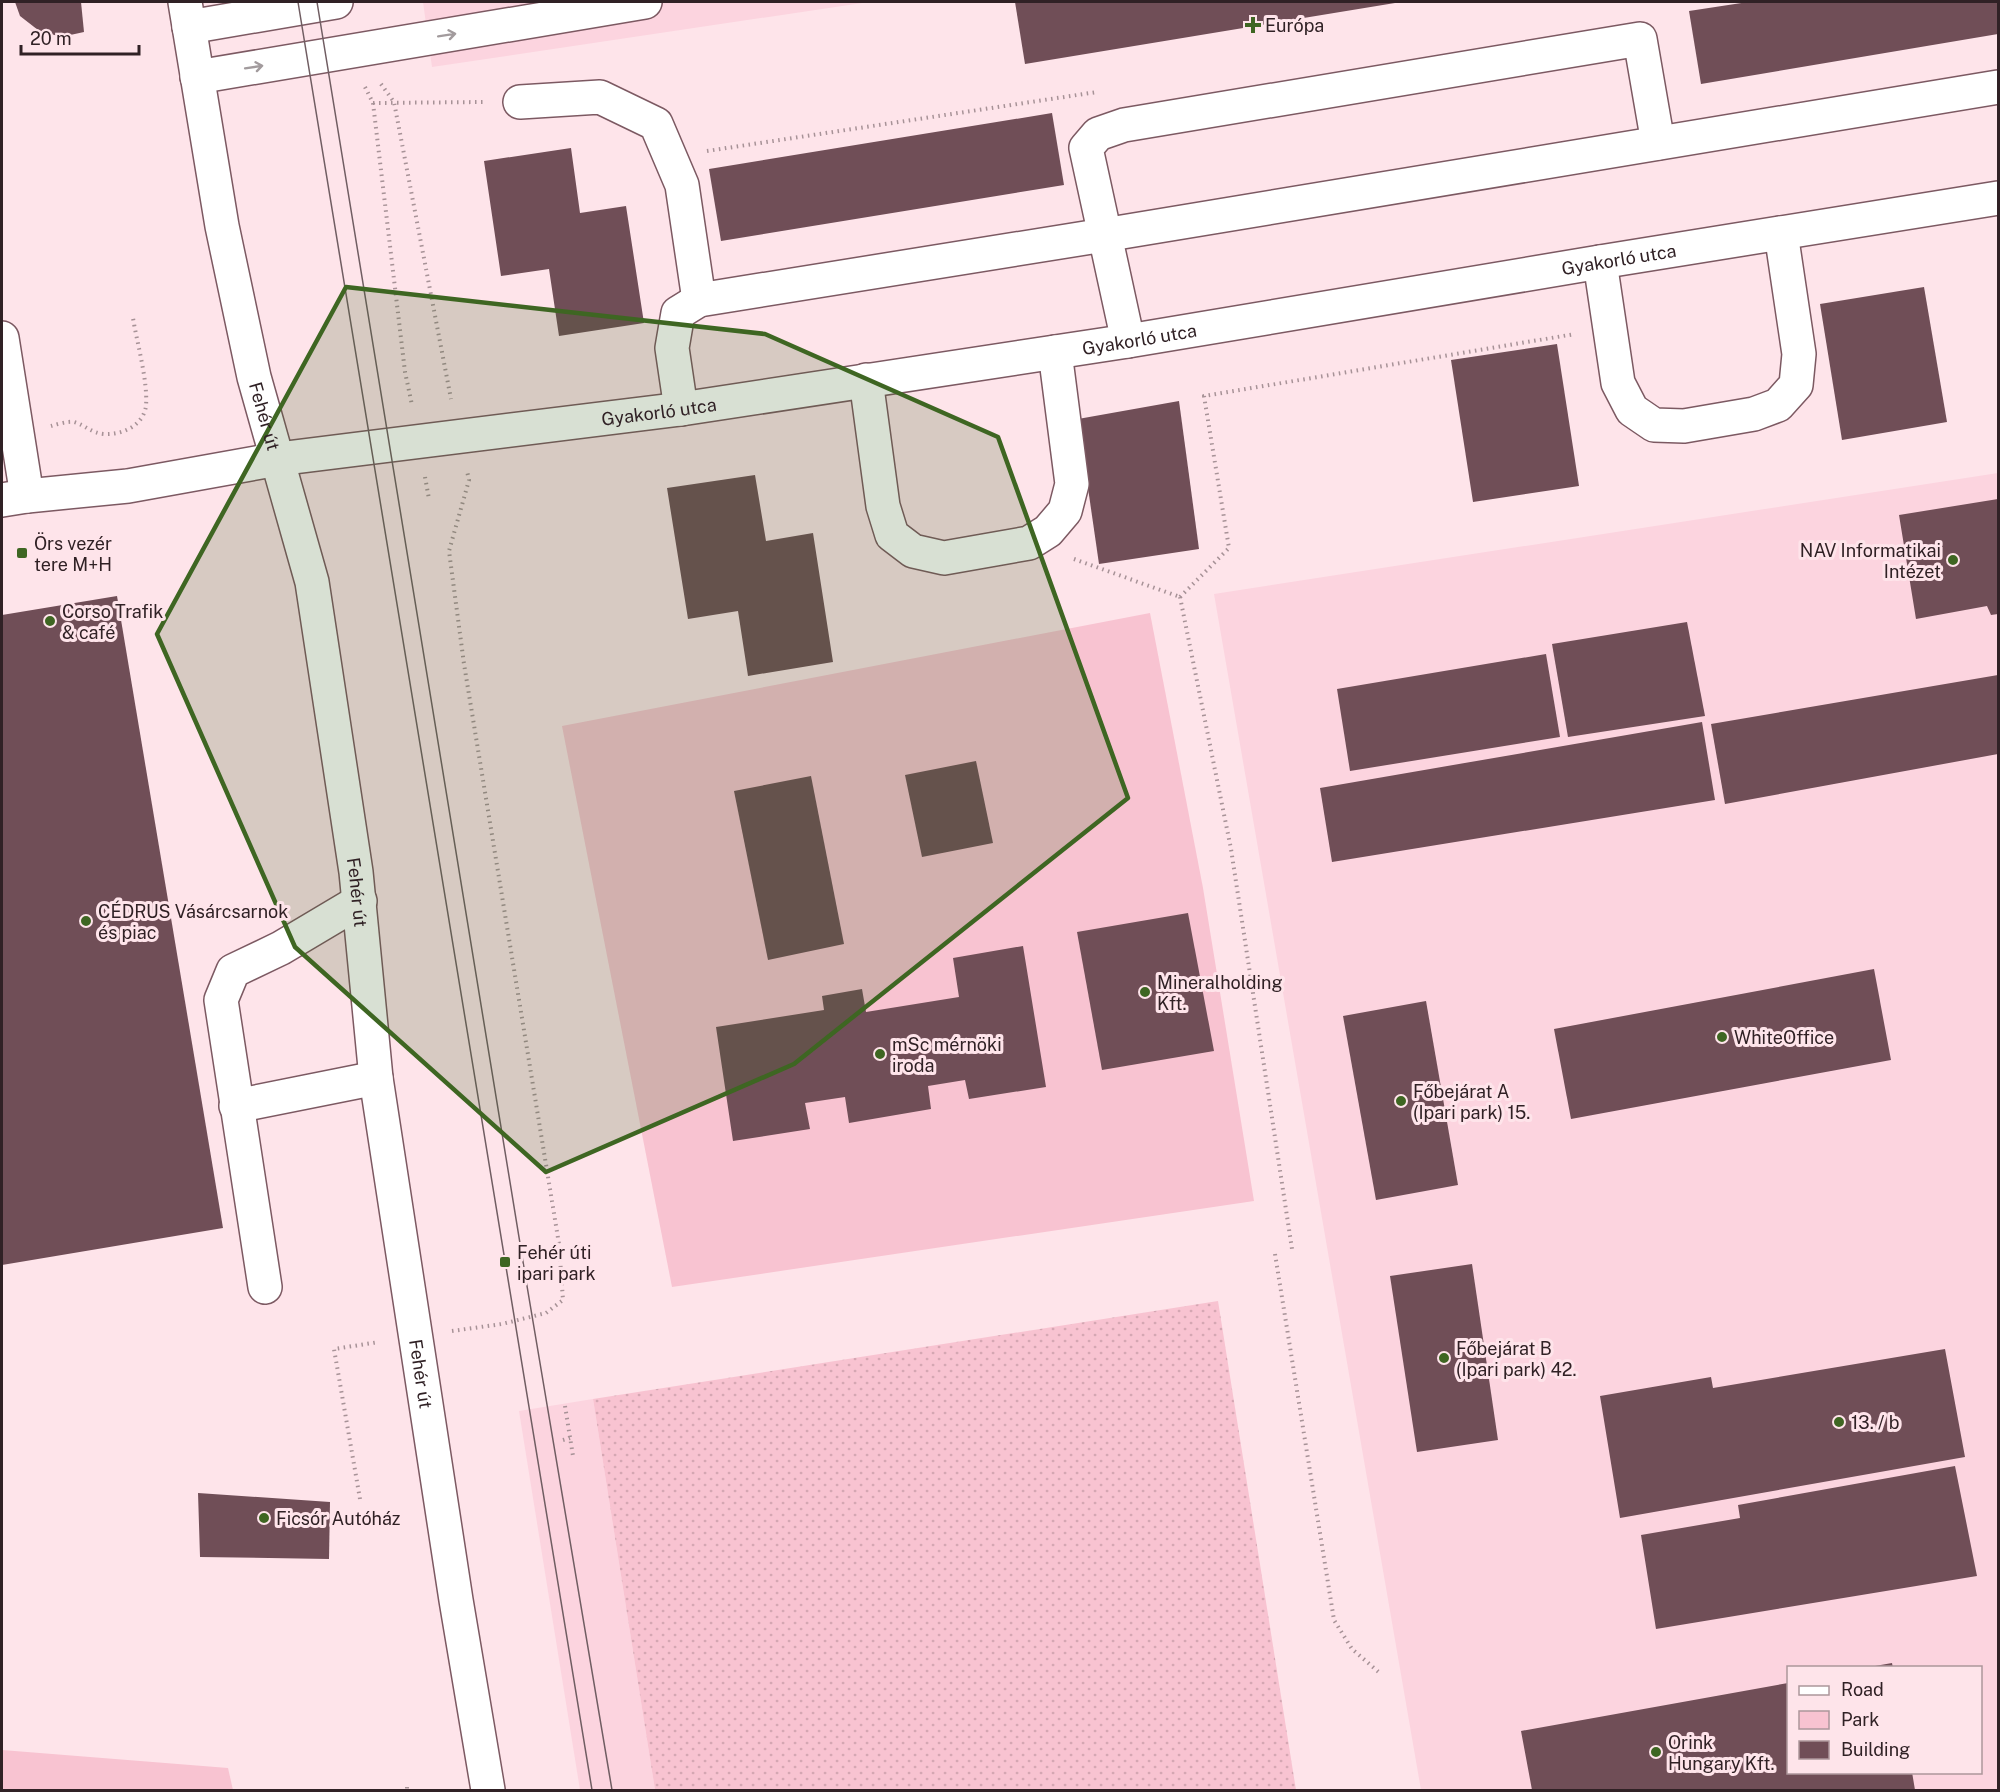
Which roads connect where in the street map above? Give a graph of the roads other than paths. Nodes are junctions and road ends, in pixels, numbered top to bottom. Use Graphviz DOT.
graph roads {
  1 [pos="336,2"];
  2 [pos="645,2"];
  3 [pos="187,14"];
  4 [pos="197,77"];
  5 [pos="1998,87"];
  6 [pos="520,102"];
  7 [pos="1658,143"];
  8 [pos="1998,198"];
  9 [pos="1781,233"];
  10 [pos="1104,235"];
  11 [pos="1600,262"];
  12 [pos="699,300"];
  13 [pos="2,338"];
  14 [pos="1128,341"];
  15 [pos="1055,352"];
  16 [pos="866,380"];
  17 [pos="681,408"];
  18 [pos="278,459"];
  19 [pos="14,498"];
  20 [pos="360,901"];
  21 [pos="376,1078"];
  22 [pos="236,1106"];
  23 [pos="265,1287"];
  24 [pos="488,1791"];
  1 -- 3 [label="main road"];
  4 -- 2 [label="main road, one-way"];
  3 -- 4 [label="main road, Fehér út"];
  4 -- 18 [label="main road, Fehér út"];
  5 -- 7 [label="main road"];
  6 -- 12 [label="main road"];
  7 -- 10 [label="main road"];
  7 -- 10 [label="main road"];
  8 -- 9 [label="main road, Gyakorló utca"];
  9 -- 11 [label="main road, Gyakorló utca"];
  9 -- 11 [label="main road"];
  10 -- 12 [label="main road"];
  10 -- 14 [label="main road"];
  11 -- 14 [label="main road, Gyakorló utca"];
  12 -- 17 [label="main road"];
  13 -- 19 [label="main road"];
  14 -- 15 [label="main road, Gyakorló utca"];
  15 -- 16 [label="main road, Gyakorló utca"];
  15 -- 16 [label="main road"];
  16 -- 17 [label="main road, Gyakorló utca"];
  17 -- 18 [label="main road, Gyakorló utca"];
  18 -- 19 [label="main road, Gyakorló utca"];
  18 -- 20 [label="main road, Fehér út"];
  20 -- 21 [label="main road, Fehér út"];
  20 -- 22 [label="main road"];
  21 -- 22 [label="main road"];
  21 -- 24 [label="main road, Fehér út"];
  22 -- 23 [label="main road"];
}
